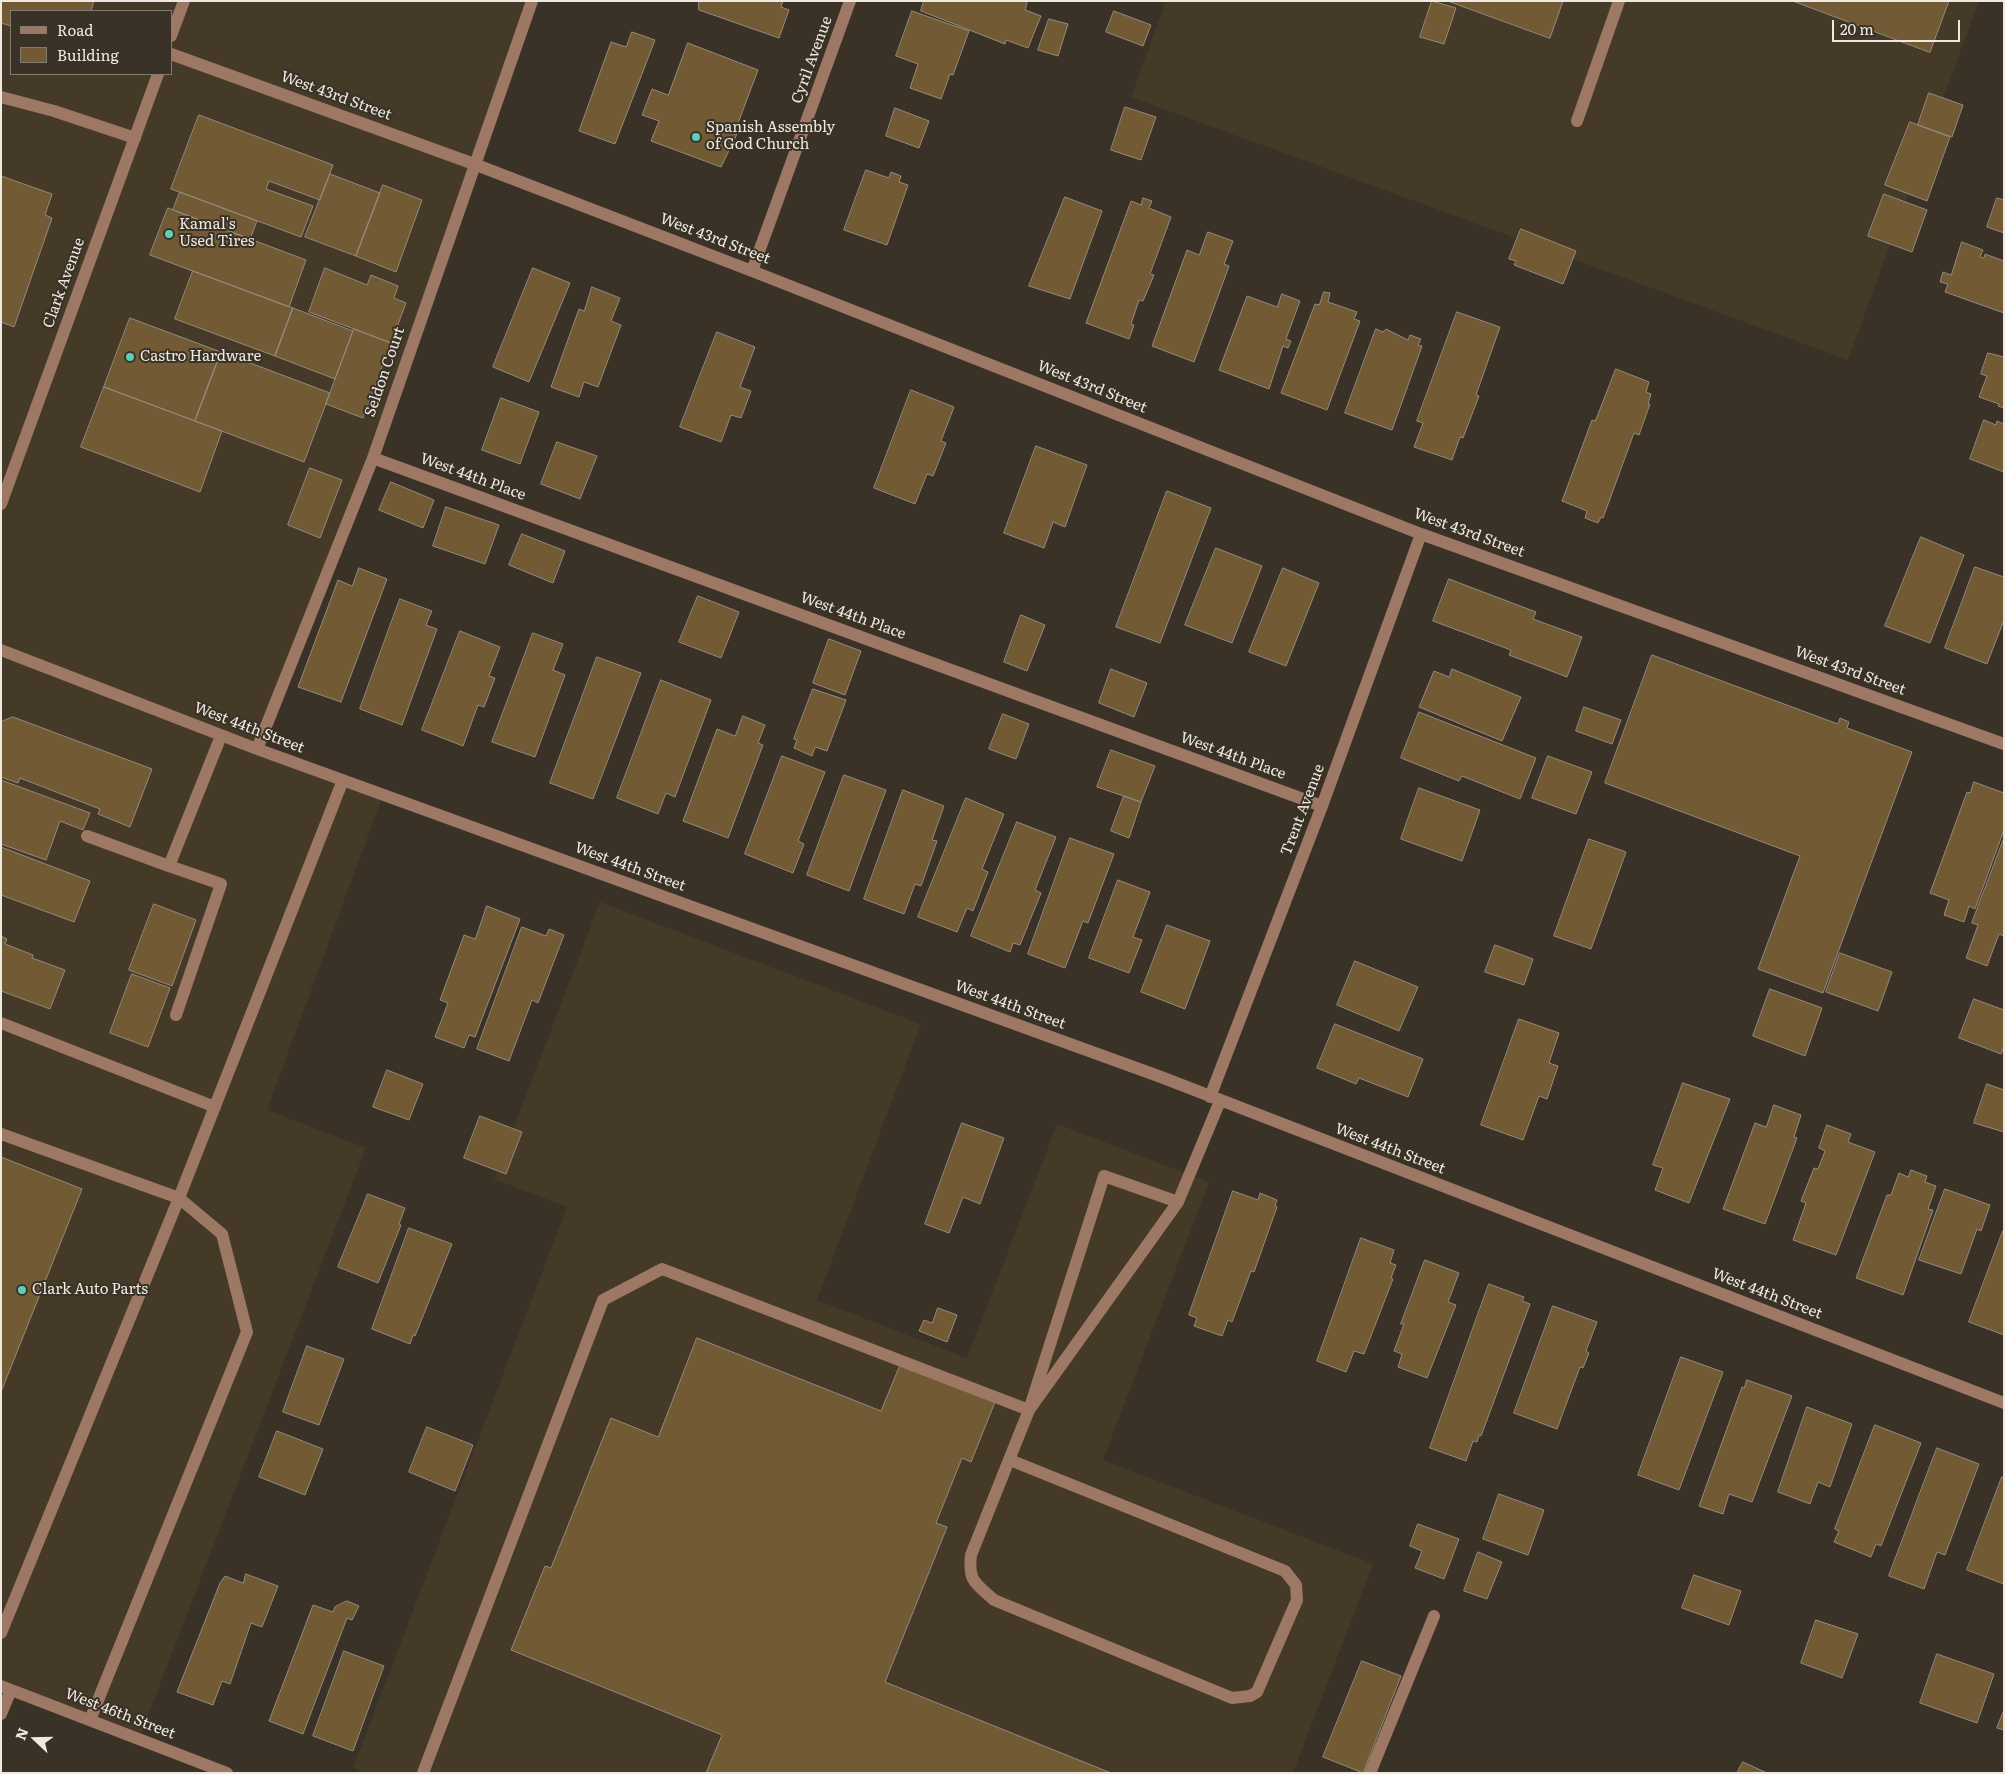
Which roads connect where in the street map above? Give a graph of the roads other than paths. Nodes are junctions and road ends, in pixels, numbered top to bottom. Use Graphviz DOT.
graph roads {
  1 [pos="184,1"];
  2 [pos="532,1"];
  3 [pos="850,1"];
  4 [pos="1619,1"];
  5 [pos="172,33"];
  6 [pos="172,54"];
  7 [pos="158,75"];
  8 [pos="1,97"];
  9 [pos="1577,121"];
  10 [pos="135,138"];
  11 [pos="474,164"];
  12 [pos="752,271"];
  13 [pos="373,458"];
  14 [pos="2,502"];
  15 [pos="1421,534"];
  16 [pos="1,650"];
  17 [pos="221,736"];
  18 [pos="2004,744"];
  19 [pos="257,749"];
  20 [pos="343,780"];
  21 [pos="1322,806"];
  22 [pos="87,836"];
  23 [pos="169,866"];
  24 [pos="176,1015"];
  25 [pos="1,1023"];
  26 [pos="1215,1099"];
  27 [pos="215,1107"];
  28 [pos="1,1134"];
  29 [pos="179,1198"];
  30 [pos="1178,1202"];
  31 [pos="2004,1403"];
  32 [pos="1029,1410"];
  33 [pos="1010,1460"];
  34 [pos="1434,1616"];
  35 [pos="1,1633"];
  36 [pos="6,1688"];
  37 [pos="1,1714"];
  38 [pos="90,1720"];
  39 [pos="228,1773"];
  40 [pos="423,1773"];
  41 [pos="1370,1773"];
  1 -- 5 [label="street"];
  2 -- 11 [label="street, Seldon Court"];
  3 -- 12 [label="street, Cyril Avenue"];
  4 -- 9 [label="street"];
  6 -- 11 [label="street, West 43rd Street"];
  7 -- 10 [label="street, Clark Avenue"];
  8 -- 10 [label="street"];
  10 -- 14 [label="street, Clark Avenue"];
  11 -- 12 [label="street, West 43rd Street"];
  11 -- 13 [label="street, Seldon Court"];
  12 -- 15 [label="street, West 43rd Street"];
  13 -- 19 [label="street, Seldon Court"];
  13 -- 21 [label="street, West 44th Place"];
  15 -- 18 [label="street, West 43rd Street"];
  15 -- 21 [label="street, Trent Avenue"];
  16 -- 17 [label="street, West 44th Street"];
  17 -- 19 [label="street, West 44th Street"];
  17 -- 23 [label="street"];
  19 -- 20 [label="street, West 44th Street"];
  20 -- 26 [label="street, West 44th Street"];
  20 -- 27 [label="street"];
  21 -- 26 [label="street, Trent Avenue"];
  22 -- 23 [label="street"];
  23 -- 24 [label="street"];
  25 -- 27 [label="street"];
  26 -- 30 [label="street, Trent Avenue"];
  26 -- 31 [label="street, West 44th Street"];
  27 -- 29 [label="street"];
  28 -- 29 [label="street"];
  29 -- 35 [label="street"];
  29 -- 38 [label="street"];
  30 -- 32 [label="street, Trent Avenue"];
  30 -- 32 [label="street"];
  32 -- 33 [label="street"];
  32 -- 40 [label="street"];
  33 -- 33 [label="street"];
  34 -- 41 [label="street"];
  36 -- 37 [label="street"];
  36 -- 38 [label="street, West 46th Street"];
  38 -- 39 [label="street, West 46th Street"];
}
